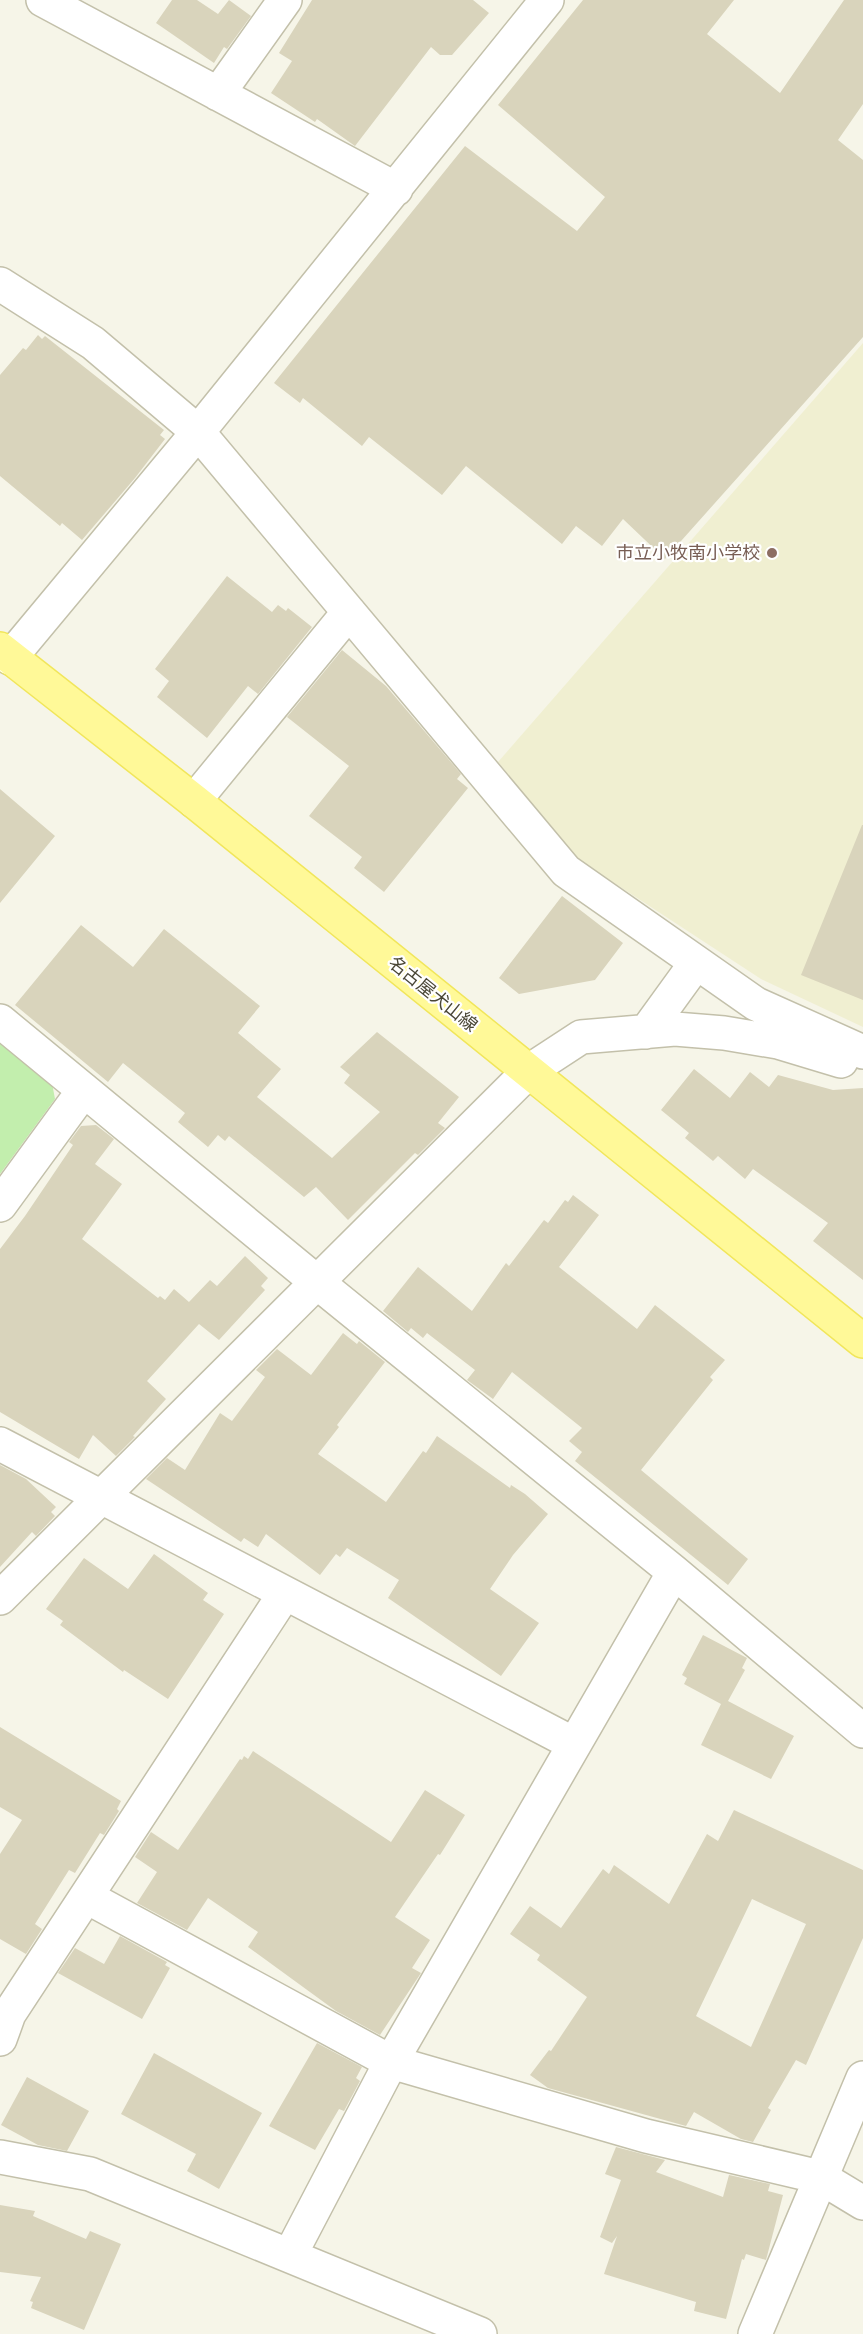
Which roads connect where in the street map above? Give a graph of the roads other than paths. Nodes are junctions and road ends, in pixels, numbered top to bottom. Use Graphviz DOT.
graph roads {
  1 [pos="44,0"];
  2 [pos="285,0"];
  3 [pos="548,0"];
  4 [pos="218,94"];
  5 [pos="396,189"];
  6 [pos="0,284"];
  7 [pos="198,432"];
  8 [pos="349,612"];
  9 [pos="5,654"];
  10 [pos="194,801"];
  11 [pos="696,963"];
  12 [pos="0,1021"];
  13 [pos="646,1032"];
  14 [pos="863,1052"];
  15 [pos="863,1067"];
  16 [pos="529,1071"];
  17 [pos="84,1090"];
  18 [pos="0,1205"];
  19 [pos="318,1283"];
  20 [pos="863,1341"];
  21 [pos="0,1444"];
  22 [pos="100,1496"];
  23 [pos="674,1572"];
  24 [pos="285,1593"];
  25 [pos="0,1598"];
  26 [pos="863,1731"];
  27 [pos="574,1744"];
  28 [pos="87,1897"];
  29 [pos="0,2039"];
  30 [pos="391,2062"];
  31 [pos="863,2078"];
  32 [pos="0,2157"];
  33 [pos="820,2177"];
  34 [pos="863,2203"];
  35 [pos="290,2255"];
  36 [pos="480,2334"];
  37 [pos="755,2334"];
  1 -- 4 [label="street"];
  2 -- 4 [label="street"];
  3 -- 5 [label="street"];
  4 -- 5 [label="street"];
  5 -- 7 [label="street"];
  6 -- 7 [label="street"];
  7 -- 8 [label="street"];
  7 -- 9 [label="street"];
  8 -- 10 [label="street"];
  8 -- 11 [label="street"];
  9 -- 10 [label="main road, 名古屋犬山線"];
  10 -- 16 [label="main road, 名古屋犬山線"];
  11 -- 13 [label="street"];
  11 -- 14 [label="street"];
  12 -- 17 [label="street"];
  13 -- 15 [label="street"];
  13 -- 16 [label="street"];
  16 -- 19 [label="street"];
  16 -- 20 [label="main road, 名古屋犬山線"];
  17 -- 18 [label="street"];
  17 -- 19 [label="street"];
  19 -- 22 [label="street"];
  19 -- 23 [label="street"];
  21 -- 22 [label="street"];
  22 -- 24 [label="street"];
  22 -- 25 [label="street"];
  23 -- 26 [label="street"];
  23 -- 27 [label="street"];
  24 -- 27 [label="street"];
  24 -- 28 [label="street"];
  27 -- 30 [label="street"];
  28 -- 29 [label="street"];
  28 -- 30 [label="street"];
  30 -- 33 [label="street"];
  30 -- 35 [label="street"];
  31 -- 33 [label="street"];
  32 -- 35 [label="street"];
  33 -- 34 [label="street"];
  33 -- 37 [label="street"];
  35 -- 36 [label="street"];
}
